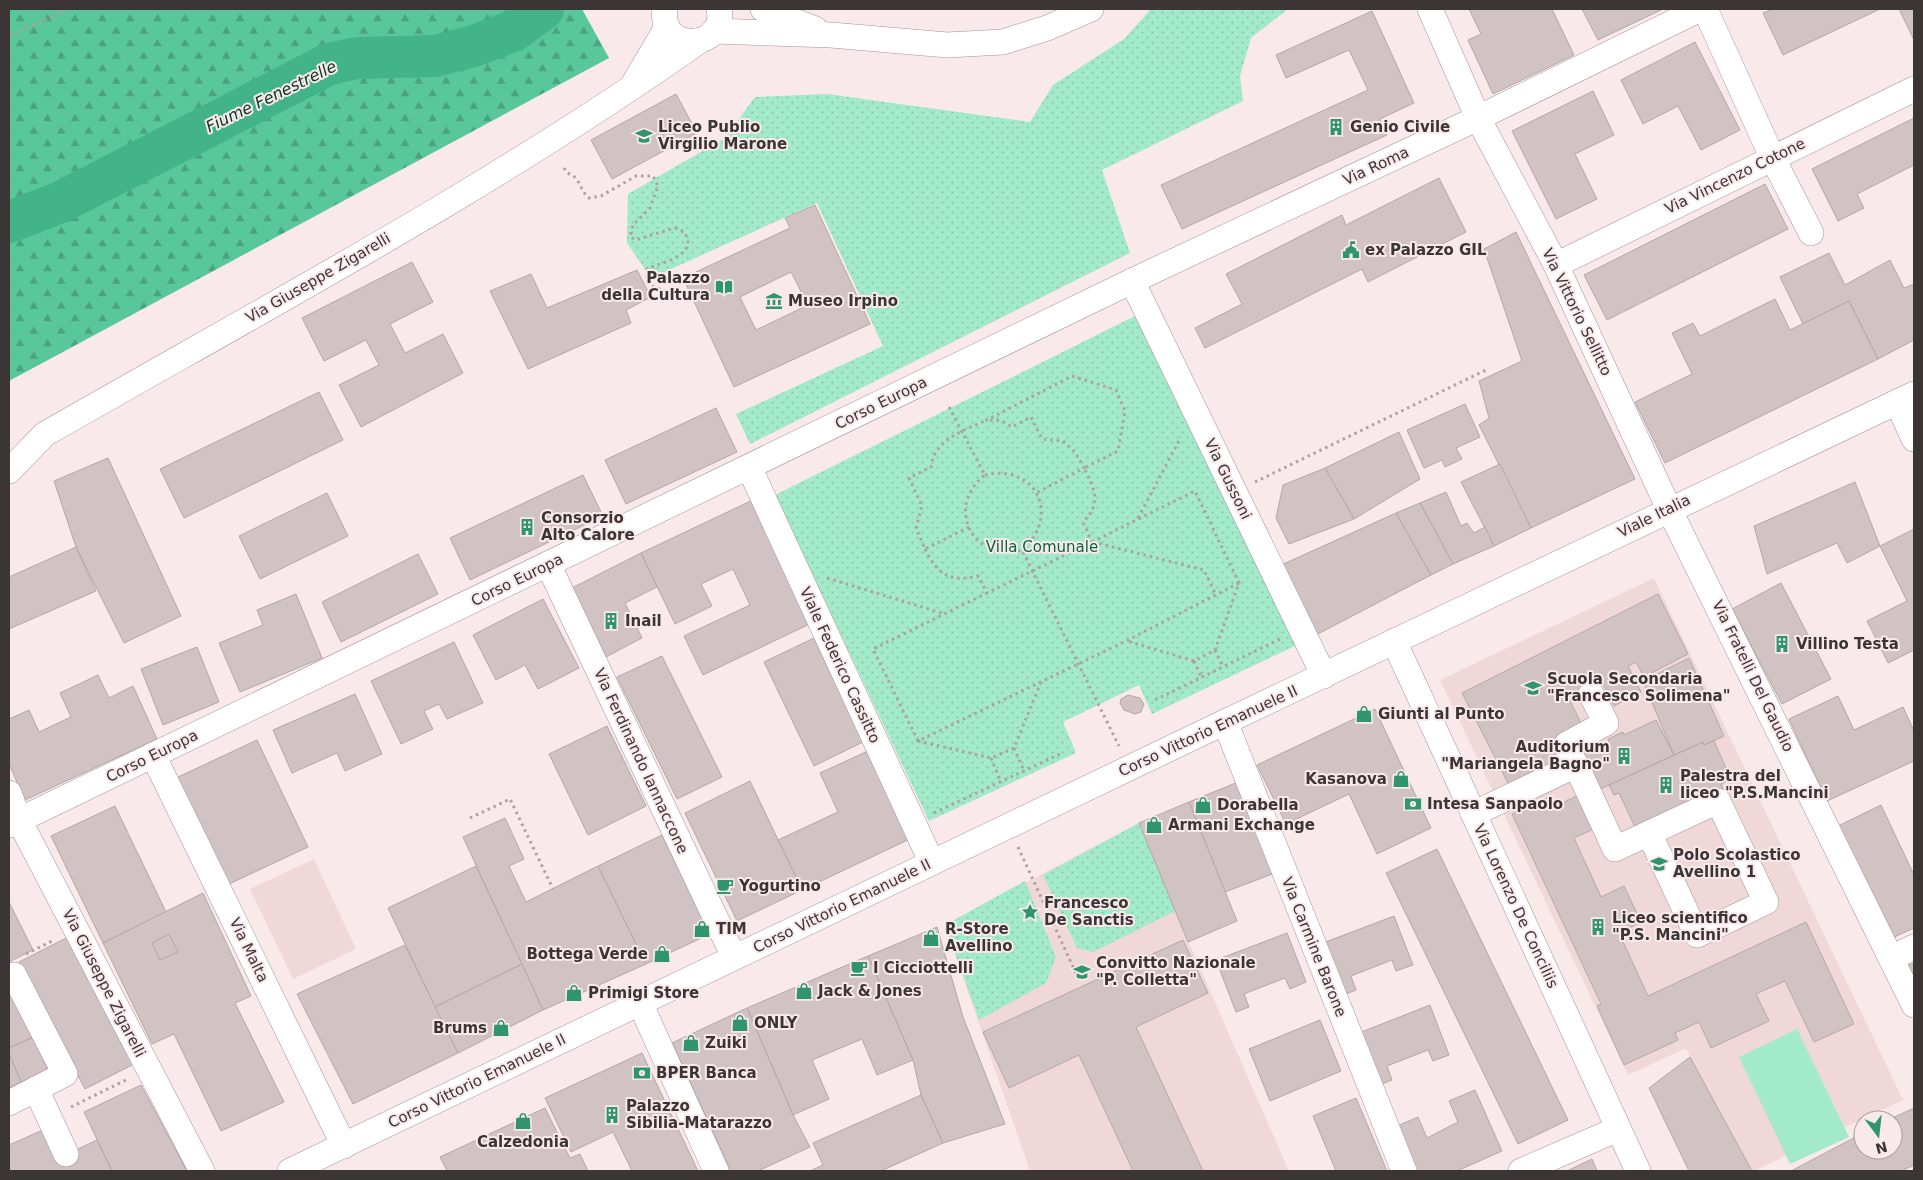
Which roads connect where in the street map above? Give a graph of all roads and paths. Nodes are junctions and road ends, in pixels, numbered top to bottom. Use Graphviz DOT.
graph roads {
  1 [pos="70,9"];
  2 [pos="764,9"];
  3 [pos="1091,9"];
  4 [pos="1430,9"];
  5 [pos="1700,9"];
  6 [pos="1705,9"];
  7 [pos="665,14"];
  8 [pos="711,27"];
  9 [pos="831,35"];
  10 [pos="9,36"];
  11 [pos="1914,89"];
  12 [pos="631,90"];
  13 [pos="1478,118"];
  14 [pos="1772,157"];
  15 [pos="564,168"];
  16 [pos="1811,233"];
  17 [pos="1556,265"];
  18 [pos="1132,281"];
  19 [pos="666,291"];
  20 [pos="1488,369"];
  21 [pos="1906,398"];
  22 [pos="949,407"];
  23 [pos="1197,415"];
  24 [pos="984,422"];
  25 [pos="962,432"];
  26 [pos="1914,439"];
  27 [pos="749,467"];
  28 [pos="1084,468"];
  29 [pos="9,471"];
  30 [pos="986,475"];
  31 [pos="1234,491"];
  32 [pos="1036,493"];
  33 [pos="1669,509"];
  34 [pos="1138,519"];
  35 [pos="969,526"];
  36 [pos="1092,542"];
  37 [pos="925,549"];
  38 [pos="1022,550"];
  39 [pos="548,564"];
  40 [pos="1032,571"];
  41 [pos="800,578"];
  42 [pos="1239,583"];
  43 [pos="988,593"];
  44 [pos="1216,595"];
  45 [pos="945,614"];
  46 [pos="1301,629"];
  47 [pos="1126,641"];
  48 [pos="1394,641"];
  49 [pos="1215,650"];
  50 [pos="1194,661"];
  51 [pos="1078,664"];
  52 [pos="1223,667"];
  53 [pos="1324,676"];
  54 [pos="1202,678"];
  55 [pos="1041,682"];
  56 [pos="1591,694"];
  57 [pos="1154,700"];
  58 [pos="1225,722"];
  59 [pos="918,741"];
  60 [pos="1014,748"];
  61 [pos="1062,753"];
  62 [pos="154,755"];
  63 [pos="991,758"];
  64 [pos="1576,765"];
  65 [pos="1130,768"];
  66 [pos="1024,771"];
  67 [pos="1001,782"];
  68 [pos="9,793"];
  69 [pos="1473,814"];
  70 [pos="470,818"];
  71 [pos="14,822"];
  72 [pos="914,824"];
  73 [pos="1008,826"];
  74 [pos="1649,833"];
  75 [pos="932,863"];
  76 [pos="553,889"];
  77 [pos="76,929"];
  78 [pos="1914,947"];
  79 [pos="734,958"];
  80 [pos="1891,958"];
  81 [pos="11,976"];
  82 [pos="1080,982"];
  83 [pos="640,1003"];
  84 [pos="1914,1005"];
  85 [pos="151,1073"];
  86 [pos="36,1089"];
  87 [pos="9,1103"];
  88 [pos="49,1118"];
  89 [pos="1618,1129"];
  90 [pos="344,1146"];
  91 [pos="66,1154"];
  92 [pos="202,1171"];
  93 [pos="290,1171"];
  94 [pos="716,1171"];
  95 [pos="1404,1171"];
  96 [pos="1521,1171"];
  97 [pos="1638,1171"];
  1 -- 10 [label="path"];
  2 -- 9 [label="street"];
  3 -- 9 [label="street"];
  4 -- 13 [label="street, Via Vittorio Sellitto"];
  5 -- 13 [label="street, Via Roma"];
  6 -- 14 [label="street"];
  7 -- 8 [label="street"];
  7 -- 12 [label="street"];
  8 -- 9 [label="street"];
  8 -- 12 [label="street, Via Giuseppe Zigarelli"];
  11 -- 14 [label="street, Via Vincenzo Cotone"];
  12 -- 29 [label="street, Via Giuseppe Zigarelli"];
  13 -- 17 [label="street, Via Vittorio Sellitto"];
  13 -- 18 [label="street, Via Roma"];
  14 -- 16 [label="street"];
  14 -- 17 [label="street, Via Vincenzo Cotone"];
  15 -- 19 [label="path"];
  17 -- 33 [label="street, Via Vittorio Sellitto"];
  18 -- 23 [label="street, Via Gussoni"];
  18 -- 27 [label="street, Corso Europa"];
  20 -- 31 [label="path"];
  21 -- 26 [label="street"];
  21 -- 33 [label="street, Viale Italia"];
  22 -- 25 [label="path"];
  23 -- 31 [label="street, Via Gussoni"];
  23 -- 34 [label="path"];
  24 -- 25 [label="path"];
  24 -- 28 [label="path"];
  24 -- 28 [label="path"];
  25 -- 30 [label="path"];
  25 -- 37 [label="path"];
  27 -- 39 [label="street, Corso Europa"];
  27 -- 41 [label="street, Viale Federico Cassitto"];
  28 -- 32 [label="path"];
  28 -- 36 [label="path"];
  30 -- 32 [label="path"];
  30 -- 35 [label="path"];
  31 -- 46 [label="street, Via Gussoni"];
  32 -- 38 [label="path"];
  33 -- 48 [label="street, Viale Italia"];
  33 -- 80 [label="street, Via Fratelli Del Gaudio"];
  34 -- 36 [label="path"];
  34 -- 42 [label="path"];
  35 -- 37 [label="path"];
  35 -- 38 [label="path"];
  36 -- 40 [label="path"];
  36 -- 44 [label="path"];
  37 -- 43 [label="path"];
  38 -- 40 [label="path"];
  39 -- 62 [label="street, Corso Europa"];
  39 -- 79 [label="street, Via Ferdinando Iannaccone"];
  40 -- 43 [label="path"];
  40 -- 51 [label="path"];
  41 -- 45 [label="path"];
  41 -- 72 [label="street, Viale Federico Cassitto"];
  42 -- 44 [label="path"];
  42 -- 49 [label="path"];
  43 -- 45 [label="path"];
  44 -- 47 [label="path"];
  45 -- 59 [label="path"];
  46 -- 52 [label="path"];
  46 -- 53 [label="street, Via Gussoni"];
  47 -- 50 [label="path"];
  47 -- 51 [label="path"];
  48 -- 53 [label="street, Corso Vittorio Emanuele II"];
  48 -- 69 [label="street, Via Lorenzo De Conciliis"];
  49 -- 50 [label="path"];
  49 -- 52 [label="path"];
  50 -- 54 [label="path"];
  51 -- 55 [label="path"];
  51 -- 65 [label="path"];
  52 -- 54 [label="path"];
  53 -- 58 [label="street, Corso Vittorio Emanuele II"];
  54 -- 57 [label="path"];
  55 -- 59 [label="path"];
  55 -- 60 [label="path"];
  56 -- 64 [label="street"];
  58 -- 65 [label="street, Corso Vittorio Emanuele II"];
  58 -- 95 [label="street, Via Carmine Barone"];
  59 -- 63 [label="path"];
  60 -- 63 [label="path"];
  60 -- 66 [label="path"];
  61 -- 66 [label="path"];
  62 -- 71 [label="street, Corso Europa"];
  62 -- 90 [label="street, Via Malta"];
  63 -- 67 [label="path"];
  64 -- 69 [label="street"];
  64 -- 74 [label="street"];
  65 -- 73 [label="street, Corso Vittorio Emanuele II"];
  66 -- 67 [label="path"];
  67 -- 72 [label="path"];
  68 -- 71 [label="street, Via Giuseppe Zigarelli"];
  69 -- 89 [label="street, Via Lorenzo De Conciliis"];
  70 -- 76 [label="path"];
  71 -- 77 [label="street, Via Giuseppe Zigarelli"];
  72 -- 75 [label="street, Viale Federico Cassitto"];
  73 -- 75 [label="street, Corso Vittorio Emanuele II"];
  73 -- 82 [label="path"];
  74 -- 74 [label="street"];
  75 -- 79 [label="street, Corso Vittorio Emanuele II"];
  77 -- 81 [label="path"];
  77 -- 85 [label="street, Via Giuseppe Zigarelli"];
  78 -- 80 [label="street"];
  79 -- 83 [label="street, Corso Vittorio Emanuele II"];
  80 -- 84 [label="street, Via Fratelli Del Gaudio"];
  81 -- 86 [label="street"];
  83 -- 90 [label="street, Corso Vittorio Emanuele II"];
  83 -- 94 [label="street"];
  85 -- 88 [label="path"];
  85 -- 92 [label="street, Via Giuseppe Zigarelli"];
  86 -- 87 [label="street"];
  86 -- 88 [label="street"];
  88 -- 91 [label="street"];
  89 -- 96 [label="street"];
  89 -- 97 [label="street, Via Lorenzo De Conciliis"];
  90 -- 93 [label="street, Corso Vittorio Emanuele II"];
}
